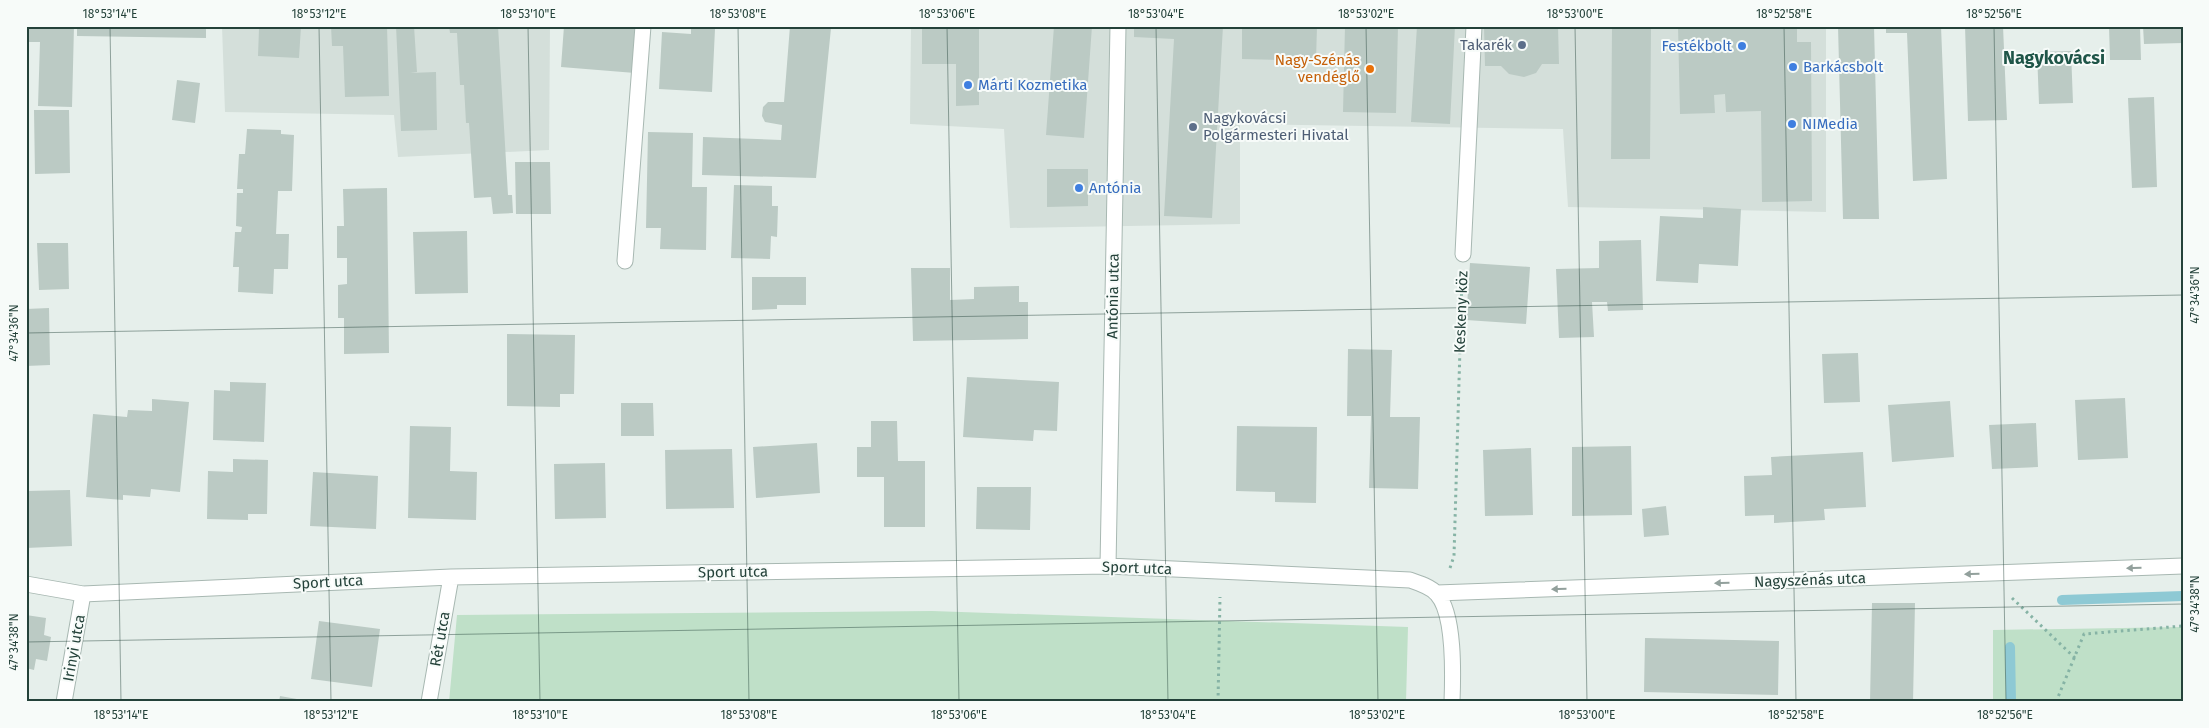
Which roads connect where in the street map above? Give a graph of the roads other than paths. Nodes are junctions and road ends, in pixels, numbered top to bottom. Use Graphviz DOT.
graph roads {
  1 [pos="643,26"];
  2 [pos="1118,26"];
  3 [pos="1474,26"];
  4 [pos="1463,254"];
  5 [pos="625,261"];
  6 [pos="1108,566"];
  7 [pos="2183,566"];
  8 [pos="451,577"];
  9 [pos="26,584"];
  10 [pos="1437,593"];
  11 [pos="83,594"];
  12 [pos="64,702"];
  13 [pos="429,702"];
  14 [pos="1452,702"];
  1 -- 5 [label="street"];
  2 -- 6 [label="street, Antónia utca"];
  3 -- 4 [label="street, Keskeny köz"];
  6 -- 8 [label="street, Sport utca"];
  6 -- 10 [label="street, Sport utca"];
  7 -- 10 [label="street, Nagyszénás utca, one-way"];
  8 -- 11 [label="street, Sport utca"];
  8 -- 13 [label="street, Rét utca"];
  9 -- 11 [label="street, Sport utca"];
  10 -- 14 [label="street"];
  11 -- 12 [label="street, Irinyi utca"];
}
